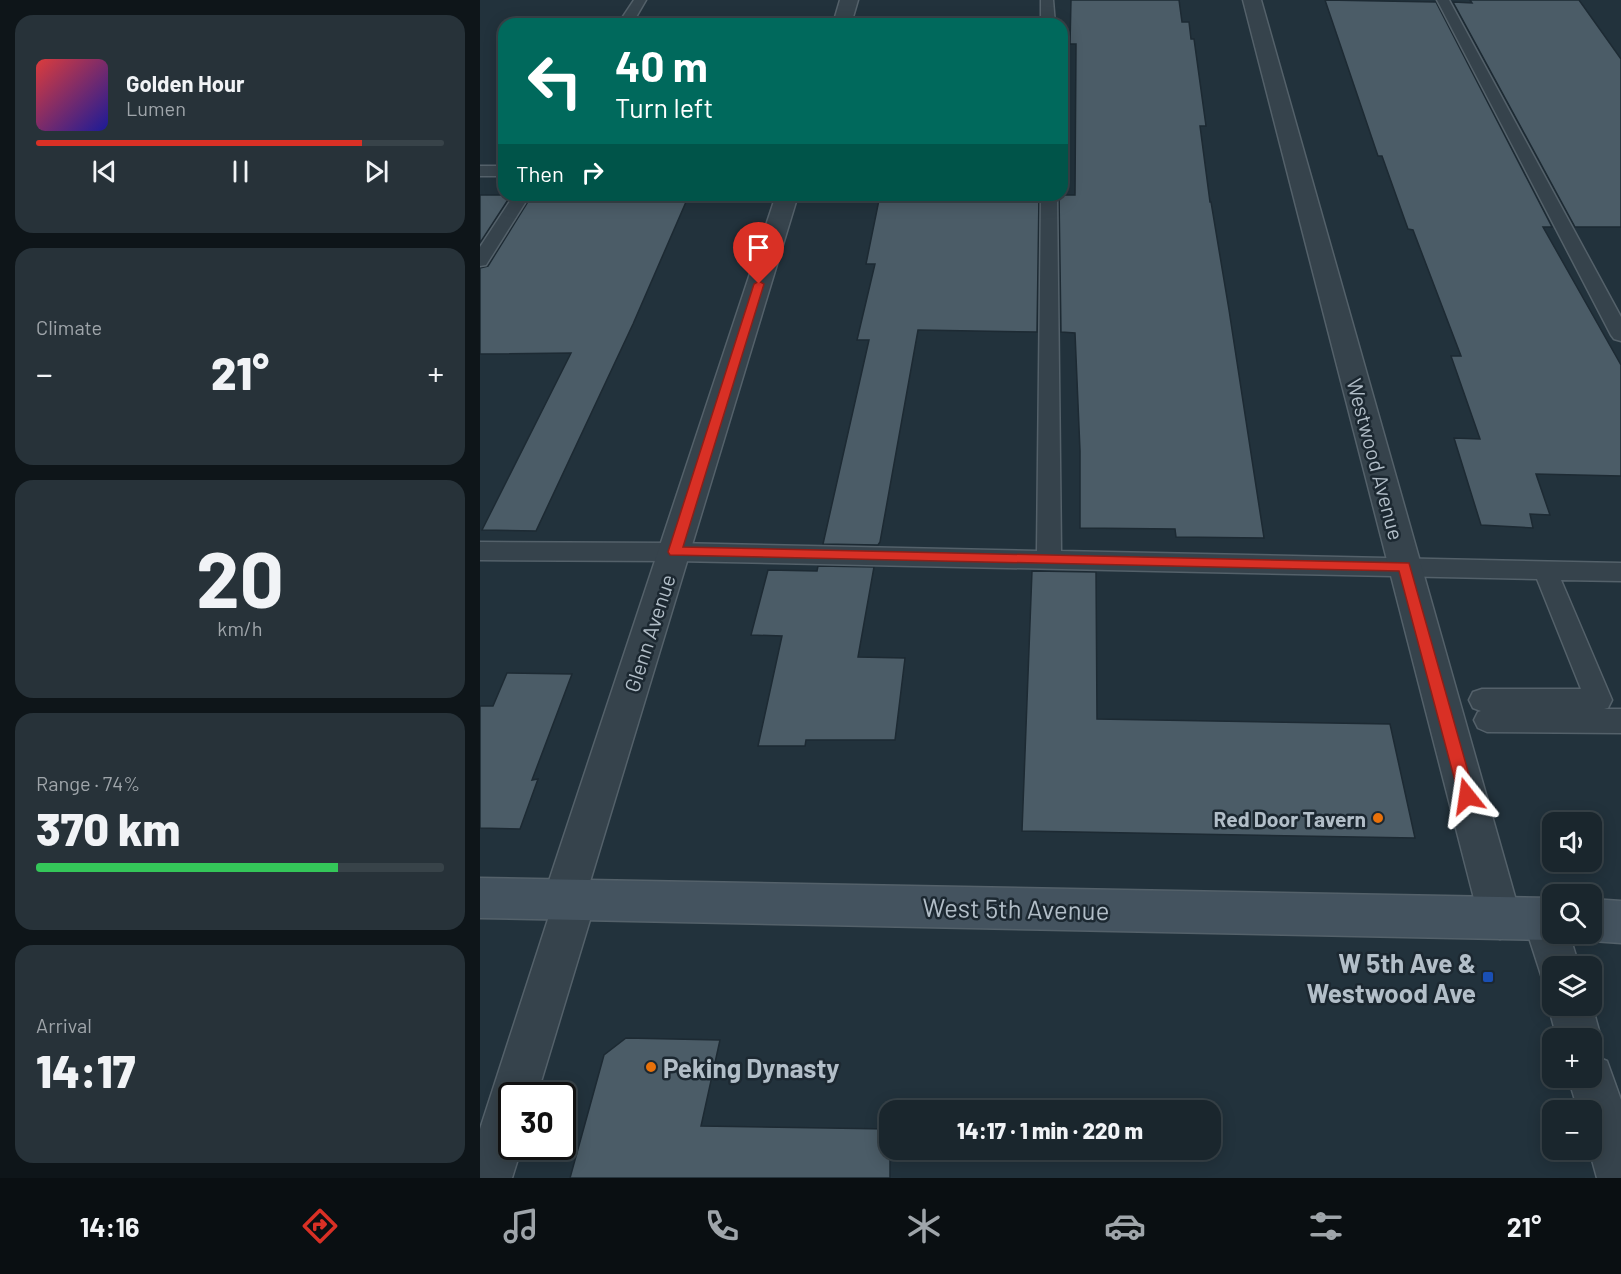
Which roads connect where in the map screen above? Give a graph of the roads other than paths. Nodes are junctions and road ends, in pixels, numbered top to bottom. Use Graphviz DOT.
graph roads {
  1 [pos="640,0"];
  2 [pos="849,0"];
  3 [pos="1047,0"];
  4 [pos="1252,0"];
  5 [pos="1443,0"];
  6 [pos="629,18"];
  7 [pos="844,18"];
  8 [pos="1048,18"];
  9 [pos="480,171"];
  10 [pos="498,171"];
  11 [pos="518,201"];
  12 [pos="785,201"];
  13 [pos="1049,201"];
  14 [pos="480,261"];
  15 [pos="1621,335"];
  16 [pos="480,551"];
  17 [pos="675,552"];
  18 [pos="1049,559"];
  19 [pos="1405,566"];
  20 [pos="1545,571"];
  21 [pos="1621,572"];
  22 [pos="1621,721"];
  23 [pos="480,898"];
  24 [pos="569,899"];
  25 [pos="1500,918"];
  26 [pos="1542,919"];
  27 [pos="1602,921"];
  28 [pos="1621,922"];
  29 [pos="518,1082"];
  30 [pos="1594,1088"];
  31 [pos="498,1146"];
  32 [pos="488,1178"];
  33 [pos="1621,1178"];
  1 -- 6 [label="lane"];
  2 -- 7 [label="street"];
  3 -- 8 [label="lane"];
  4 -- 19 [label="street, Westwood Avenue"];
  5 -- 15 [label="lane"];
  9 -- 10 [label="lane"];
  11 -- 14 [label="lane"];
  12 -- 17 [label="street, Glenn Avenue"];
  13 -- 18 [label="lane"];
  16 -- 17 [label="lane"];
  17 -- 18 [label="lane"];
  17 -- 24 [label="street, Glenn Avenue"];
  18 -- 19 [label="lane"];
  19 -- 20 [label="lane"];
  19 -- 25 [label="street, Westwood Avenue"];
  20 -- 21 [label="lane"];
  20 -- 22 [label="lane"];
  23 -- 24 [label="main road, West 5th Avenue"];
  24 -- 25 [label="main road, West 5th Avenue"];
  24 -- 29 [label="street, Glenn Avenue"];
  25 -- 26 [label="main road, West 5th Avenue"];
  27 -- 28 [label="main road"];
  30 -- 33 [label="street"];
  31 -- 32 [label="street"];
}
